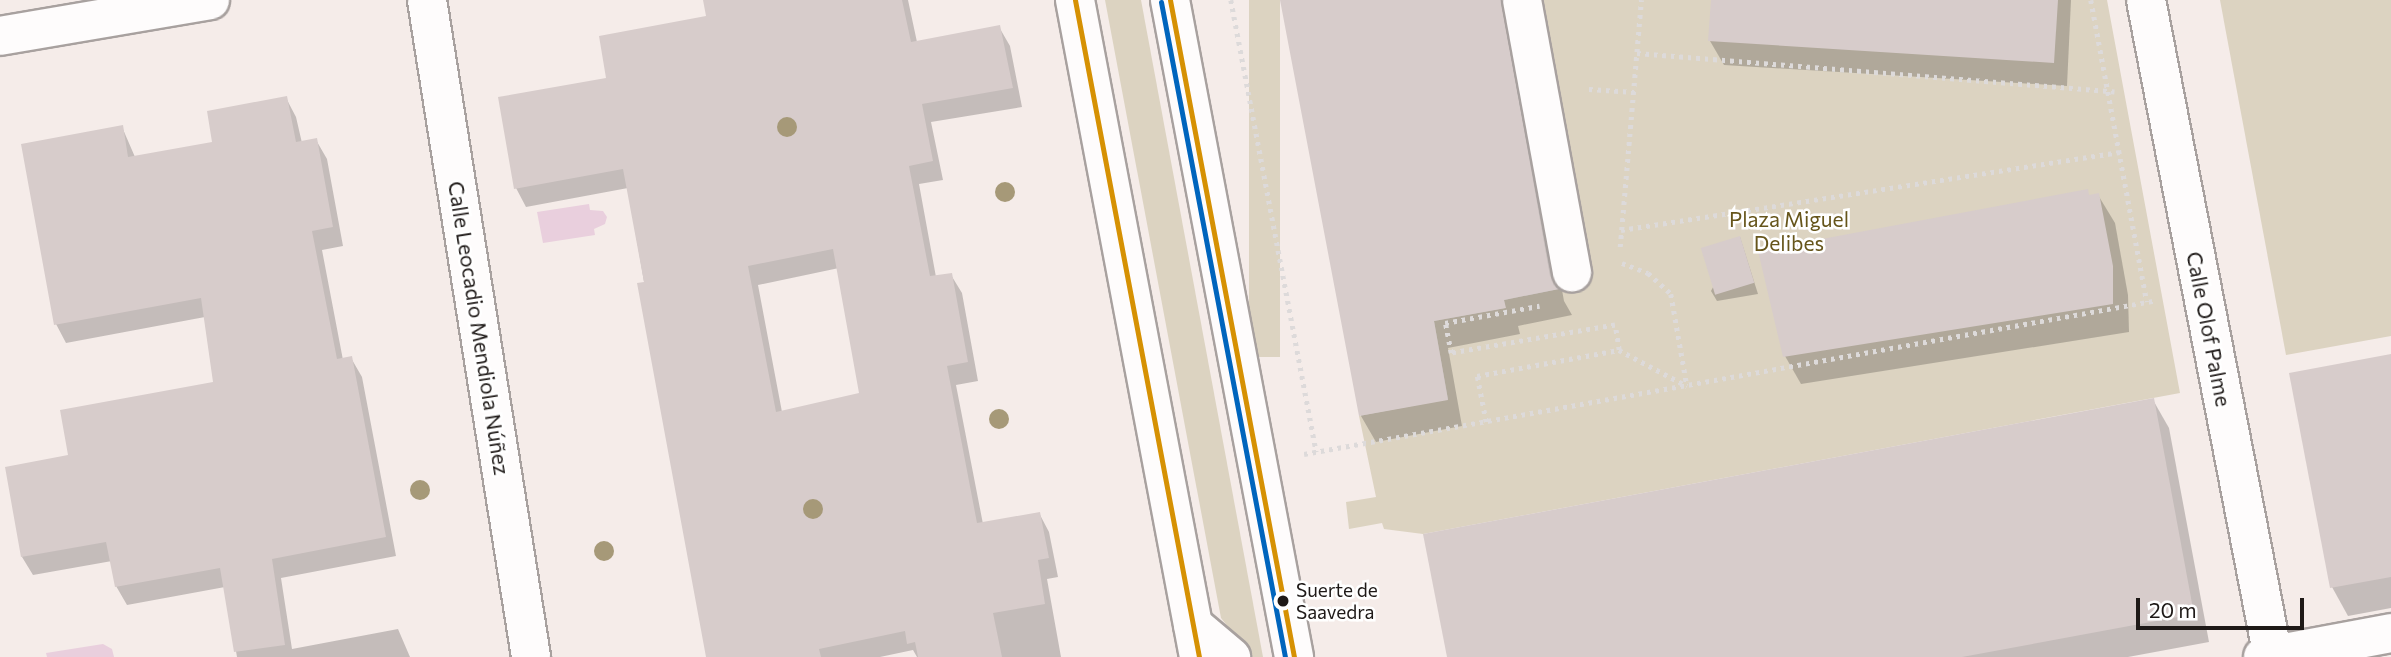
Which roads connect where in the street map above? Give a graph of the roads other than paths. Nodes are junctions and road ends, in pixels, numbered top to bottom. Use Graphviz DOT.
graph roads {
  1 [pos="210,0"];
  2 [pos="427,0"];
  3 [pos="1075,0"];
  4 [pos="1170,0"];
  5 [pos="1522,0"];
  6 [pos="2146,0"];
  7 [pos="0,36"];
  8 [pos="1572,272"];
  9 [pos="2391,633"];
  10 [pos="1196,641"];
  11 [pos="2269,656"];
  12 [pos="531,657"];
  13 [pos="1231,657"];
  14 [pos="1294,657"];
  1 -- 7 [label="street"];
  2 -- 12 [label="street, Calle Leocadio Mendiola Núñez"];
  3 -- 10 [label="street"];
  4 -- 14 [label="street"];
  5 -- 8 [label="street"];
  6 -- 11 [label="street, Calle Olof Palme"];
  9 -- 11 [label="street"];
  10 -- 13 [label="street"];
}
